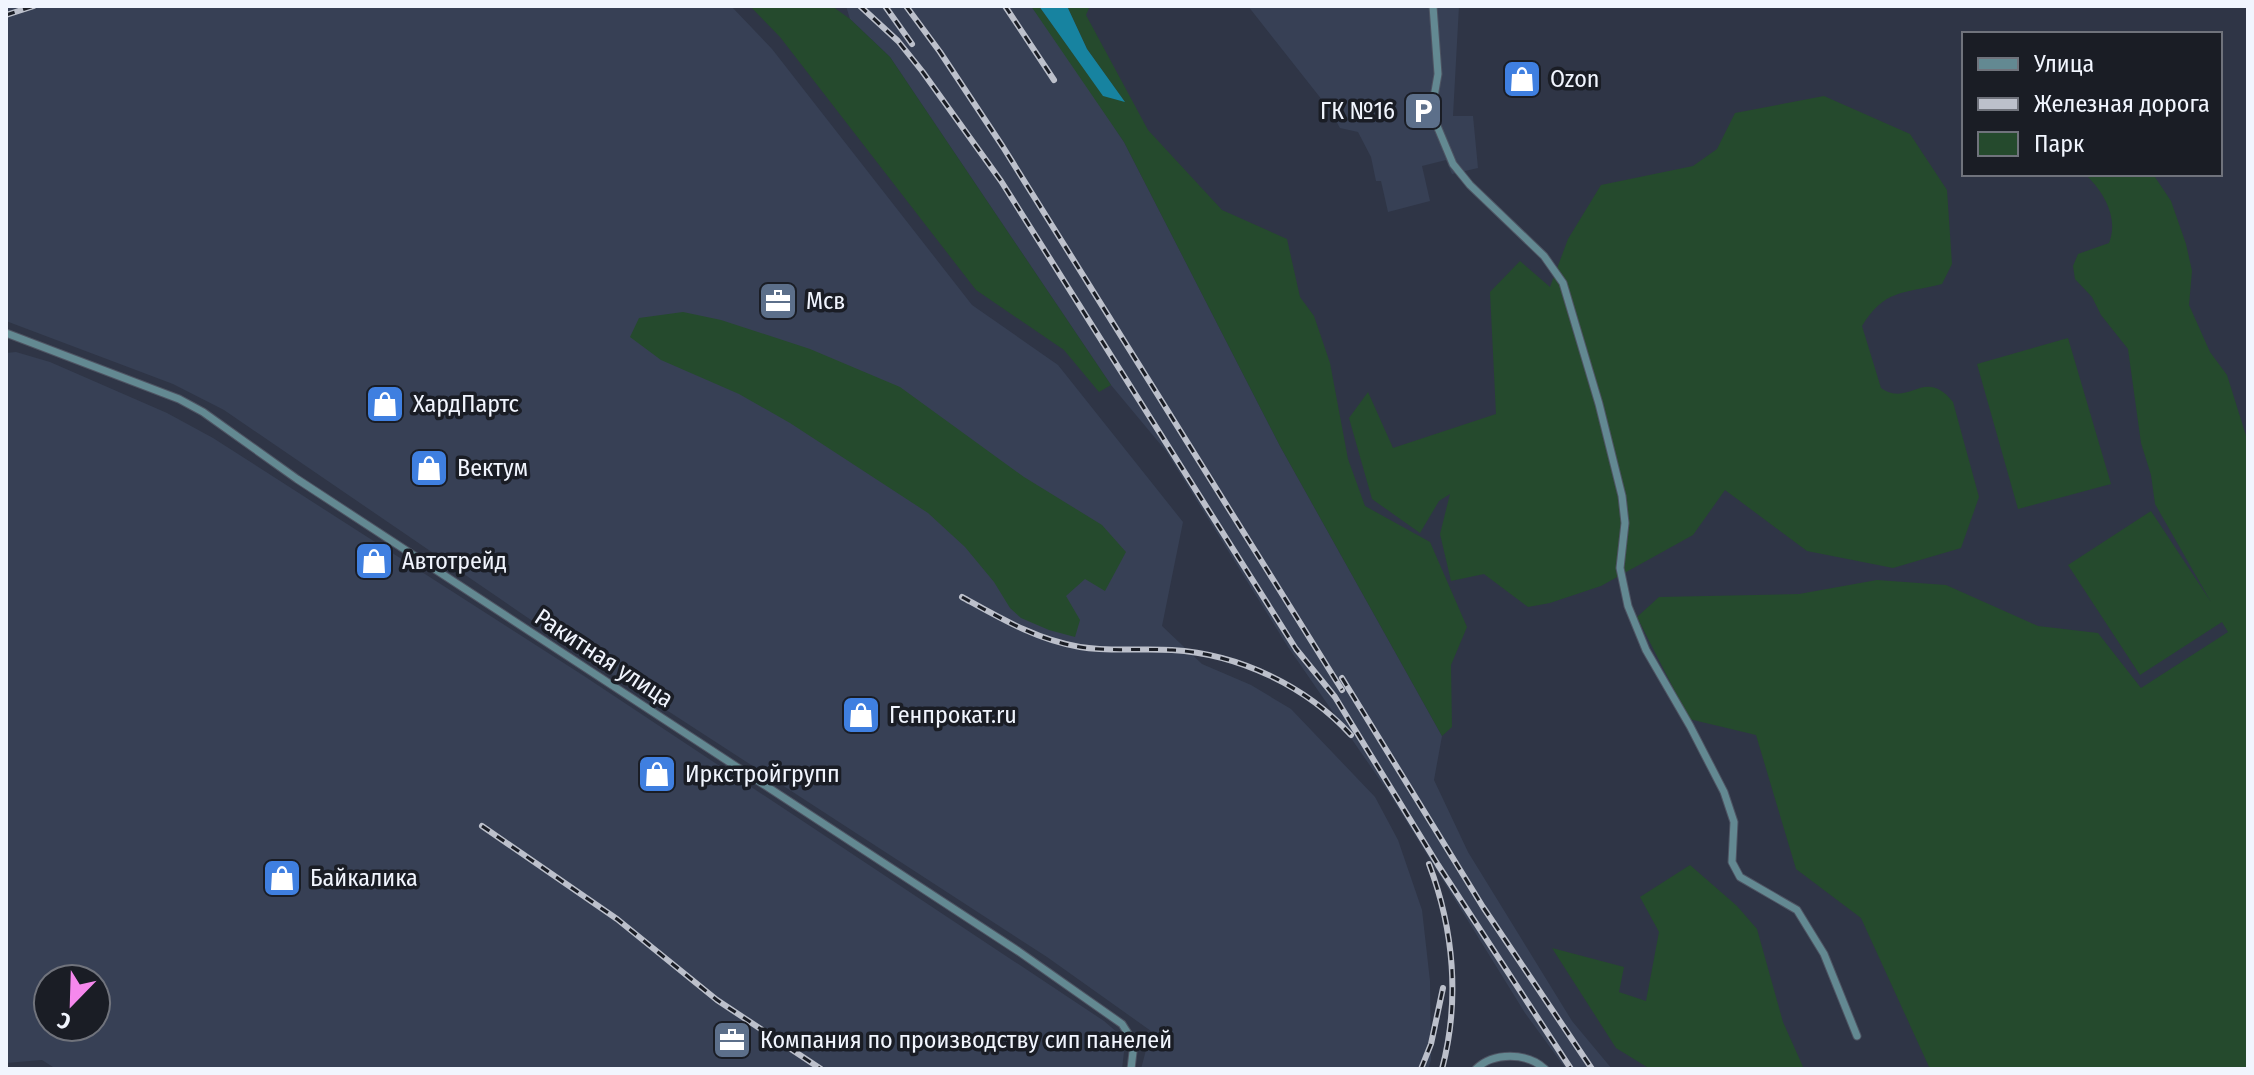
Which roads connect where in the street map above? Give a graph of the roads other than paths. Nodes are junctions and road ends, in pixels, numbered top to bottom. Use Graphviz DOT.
graph roads {
  1 [pos="1433,6"];
  2 [pos="6,333"];
  3 [pos="1857,1036"];
  4 [pos="1131,1069"];
  5 [pos="1476,1069"];
  6 [pos="1545,1069"];
  1 -- 3 [label="street"];
  2 -- 4 [label="street, Ракитная улица"];
  5 -- 6 [label="street"];
}
